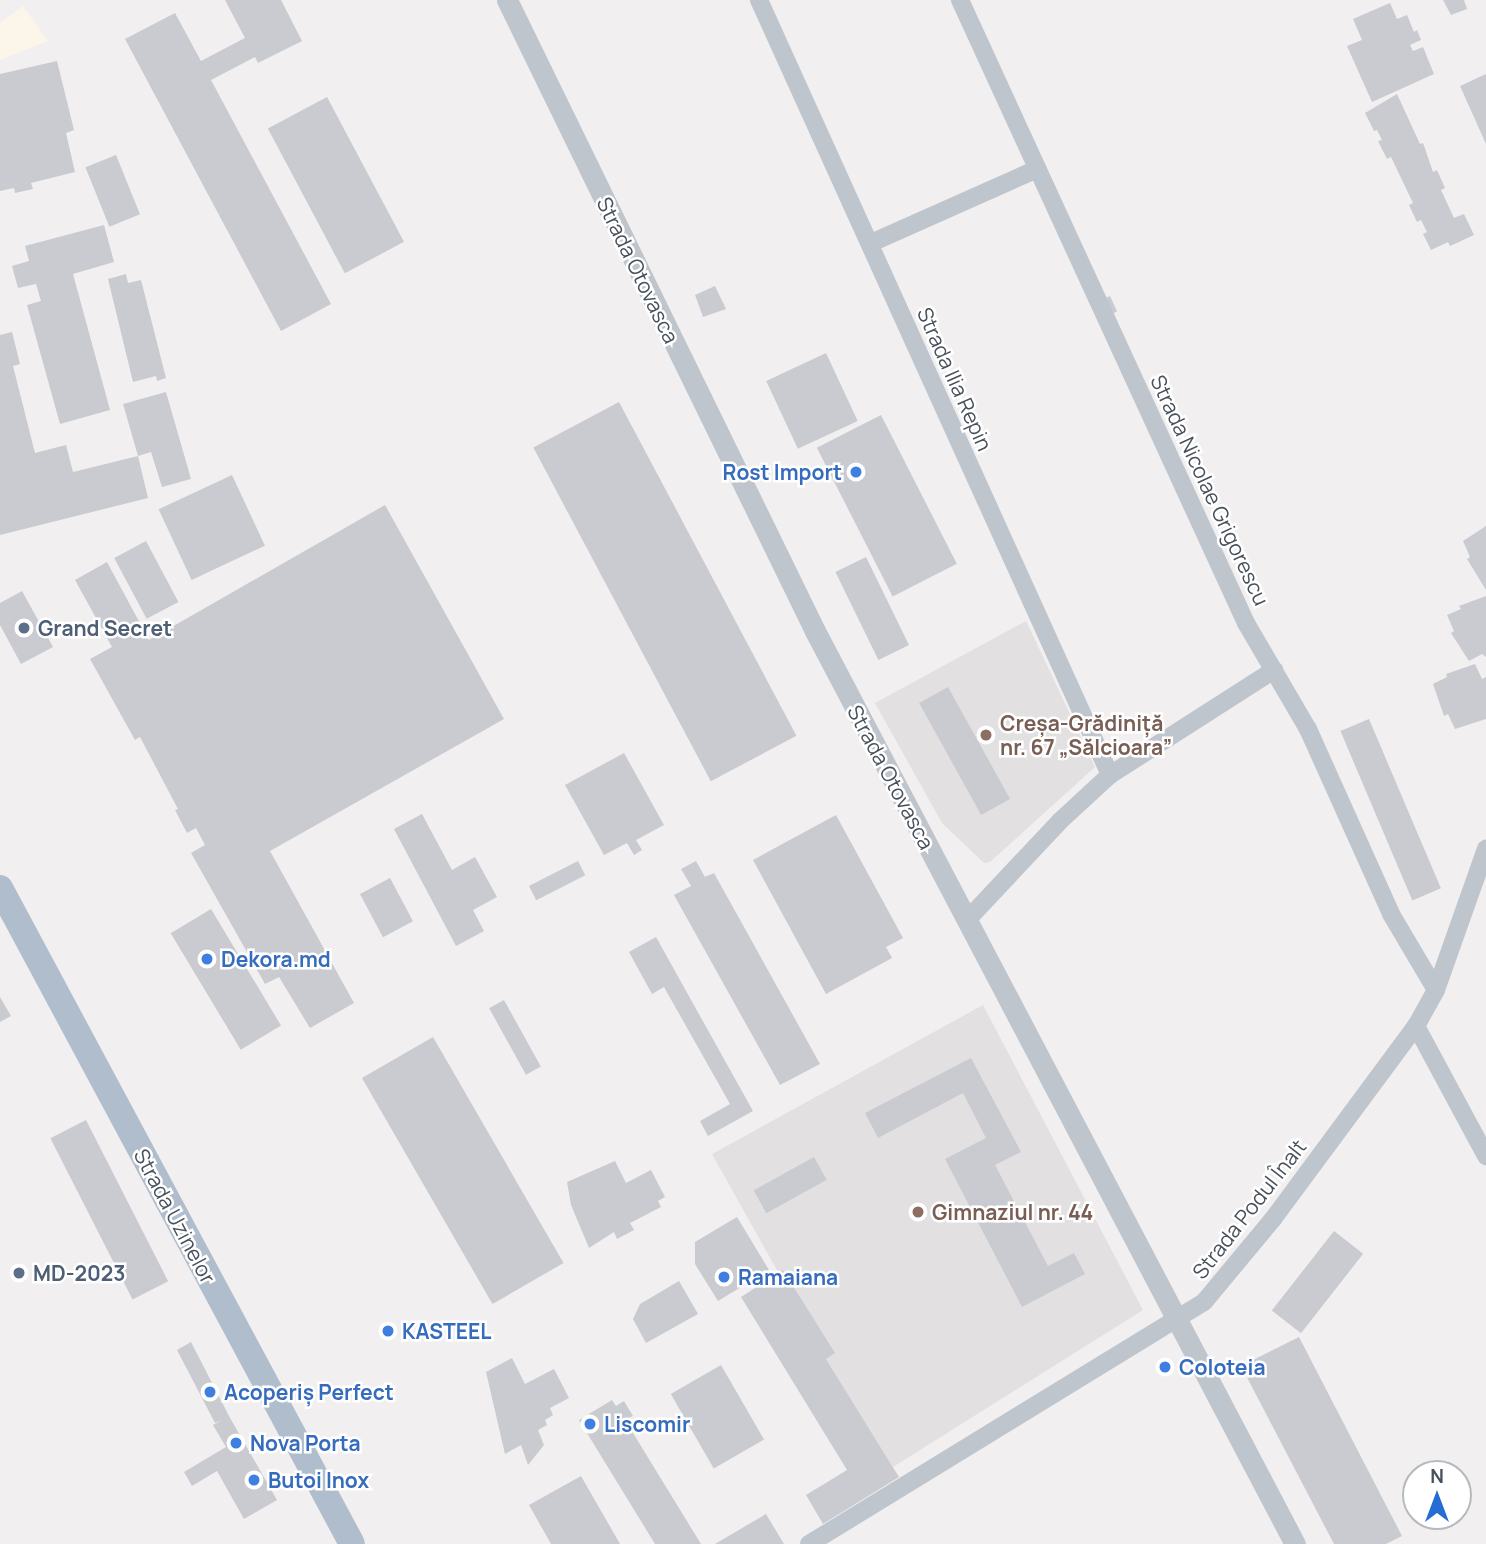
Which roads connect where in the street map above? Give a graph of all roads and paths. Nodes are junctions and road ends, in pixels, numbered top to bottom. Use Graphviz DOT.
graph roads {
  1 [pos="507,0"];
  2 [pos="759,0"];
  3 [pos="960,0"];
  4 [pos="1037,169"];
  5 [pos="871,243"];
  6 [pos="1274,670"];
  7 [pos="1110,775"];
  8 [pos="1486,849"];
  9 [pos="0,888"];
  10 [pos="968,919"];
  11 [pos="1436,990"];
  12 [pos="1416,1026"];
  13 [pos="1486,1156"];
  14 [pos="1177,1319"];
  15 [pos="352,1544"];
  16 [pos="809,1544"];
  17 [pos="1295,1544"];
  1 -- 10 [label="street, Strada Otovasca"];
  2 -- 5 [label="street, Strada Ilia Repin"];
  3 -- 4 [label="street, Strada Nicolae Grigorescu"];
  4 -- 5 [label="street"];
  4 -- 6 [label="street, Strada Nicolae Grigorescu"];
  5 -- 7 [label="street, Strada Ilia Repin"];
  6 -- 7 [label="street"];
  6 -- 11 [label="street, Strada Nicolae Grigorescu"];
  7 -- 10 [label="street"];
  8 -- 11 [label="street, Strada Podul Înalt"];
  9 -- 15 [label="main road, Strada Uzinelor"];
  10 -- 14 [label="street, Strada Otovasca"];
  11 -- 12 [label="street, Strada Podul Înalt"];
  12 -- 13 [label="street"];
  12 -- 14 [label="street, Strada Podul Înalt"];
  14 -- 16 [label="street, Strada Podul Înalt"];
  14 -- 17 [label="street, Strada Otovasca"];
}
